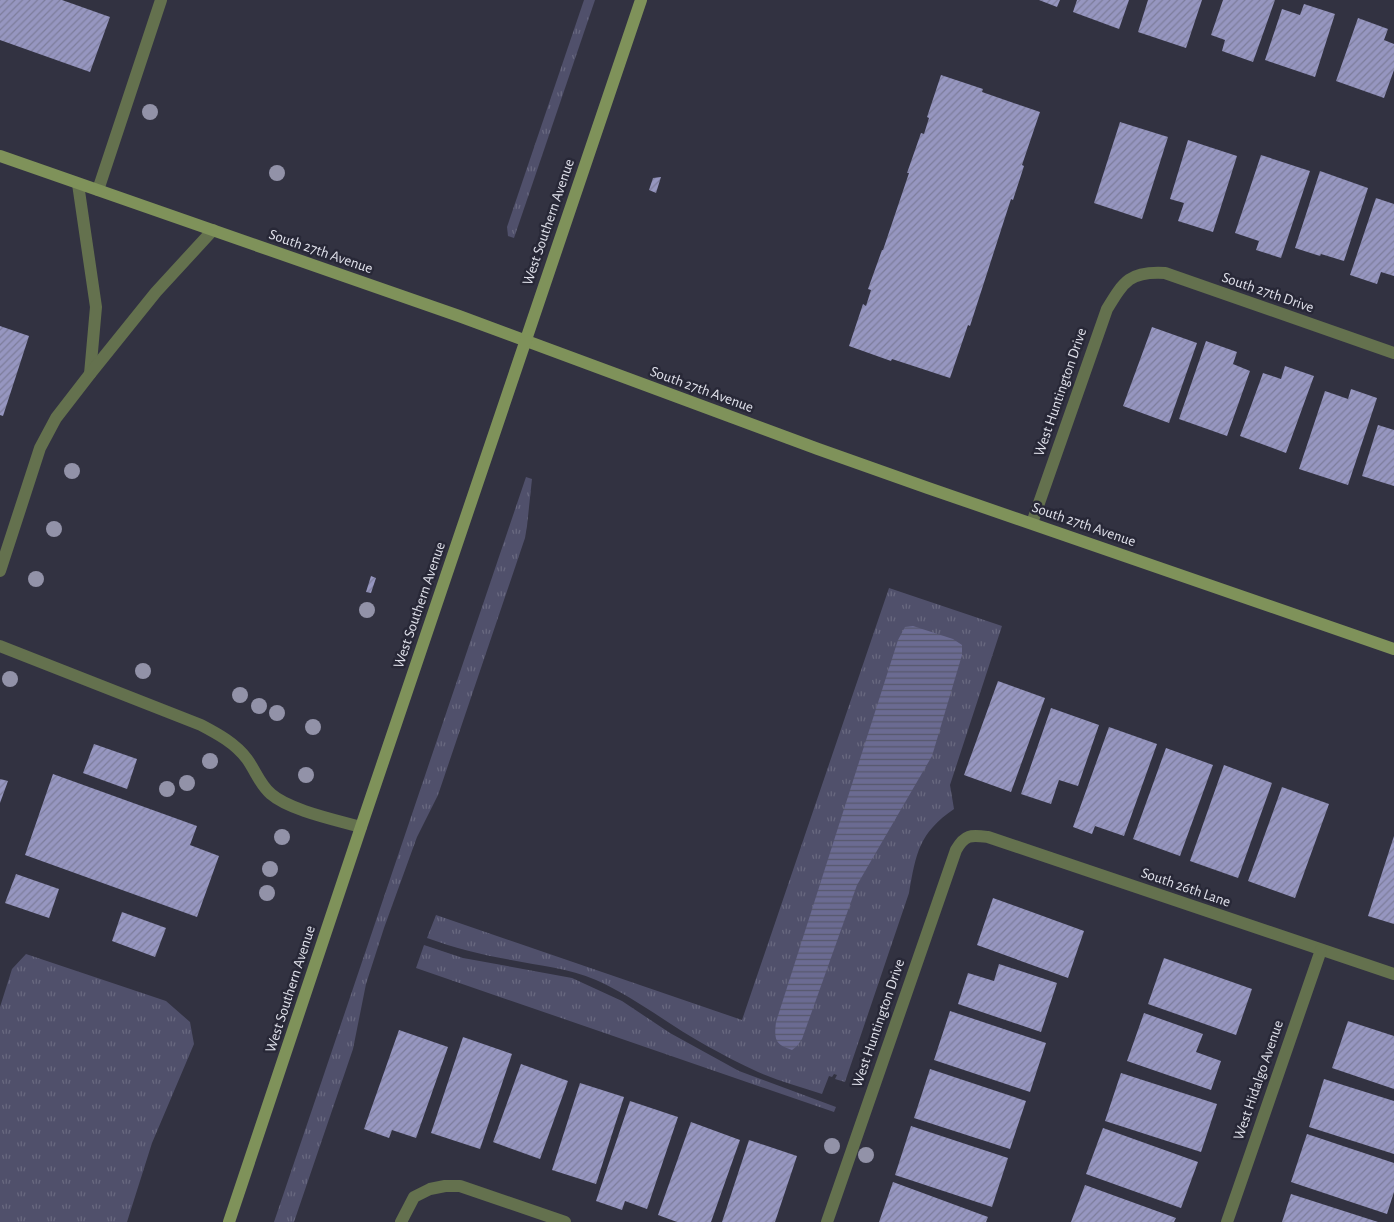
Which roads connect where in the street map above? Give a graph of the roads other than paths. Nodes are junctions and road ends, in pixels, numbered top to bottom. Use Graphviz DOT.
graph roads {
  1 [pos="161,0"];
  2 [pos="641,0"];
  3 [pos="0,156"];
  4 [pos="78,184"];
  5 [pos="98,190"];
  6 [pos="213,230"];
  7 [pos="1130,278"];
  8 [pos="525,340"];
  9 [pos="1394,353"];
  10 [pos="90,374"];
  11 [pos="1032,523"];
  12 [pos="0,571"];
  13 [pos="0,646"];
  14 [pos="1394,649"];
  15 [pos="361,827"];
  16 [pos="966,837"];
  17 [pos="1320,950"];
  18 [pos="1394,974"];
  19 [pos="229,1222"];
  20 [pos="401,1222"];
  21 [pos="565,1222"];
  22 [pos="826,1222"];
  23 [pos="1227,1222"];
  1 -- 5 [label="street"];
  2 -- 8 [label="main road, West Southern Avenue"];
  3 -- 4 [label="main road, South 27th Avenue"];
  4 -- 5 [label="main road, South 27th Avenue"];
  4 -- 10 [label="street"];
  5 -- 6 [label="main road, South 27th Avenue"];
  6 -- 8 [label="main road, South 27th Avenue"];
  6 -- 10 [label="street"];
  7 -- 9 [label="street, South 27th Drive"];
  7 -- 11 [label="street, West Huntington Drive"];
  8 -- 11 [label="main road, South 27th Avenue"];
  8 -- 15 [label="main road, West Southern Avenue"];
  10 -- 12 [label="street"];
  11 -- 14 [label="main road, South 27th Avenue"];
  13 -- 15 [label="street"];
  15 -- 19 [label="main road, West Southern Avenue"];
  16 -- 17 [label="street, South 26th Lane"];
  16 -- 22 [label="street, West Huntington Drive"];
  17 -- 18 [label="street, South 26th Lane"];
  17 -- 23 [label="street, West Hidalgo Avenue"];
  20 -- 21 [label="street"];
}
